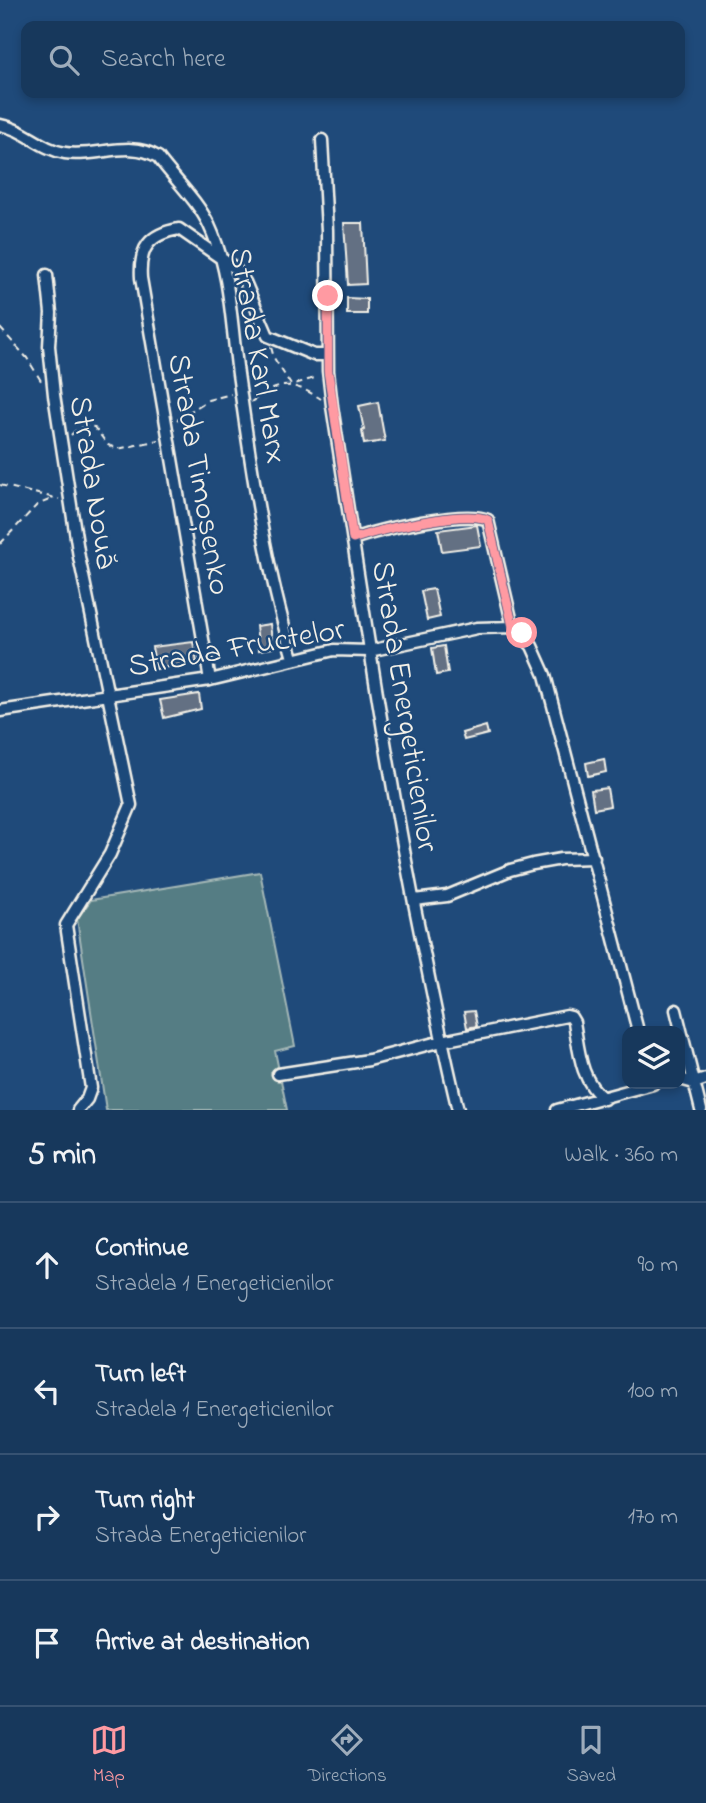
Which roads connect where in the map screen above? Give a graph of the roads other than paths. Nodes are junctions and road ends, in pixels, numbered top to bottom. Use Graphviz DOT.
graph roads {
  1 [pos="0,125"];
  2 [pos="322,140"];
  3 [pos="221,258"];
  4 [pos="47,275"];
  5 [pos="327,355"];
  6 [pos="353,539"];
  7 [pos="513,627"];
  8 [pos="369,651"];
  9 [pos="293,658"];
  10 [pos="210,680"];
  11 [pos="107,696"];
  12 [pos="0,711"];
  13 [pos="594,858"];
  14 [pos="414,900"];
  15 [pos="676,1010"];
  16 [pos="637,1026"];
  17 [pos="442,1041"];
  18 [pos="278,1074"];
  19 [pos="706,1079"];
  20 [pos="685,1080"];
  21 [pos="694,1083"];
  22 [pos="636,1089"];
  23 [pos="604,1099"];
  24 [pos="80,1108"];
  25 [pos="458,1110"];
  26 [pos="557,1110"];
  27 [pos="701,1110"];
  1 -- 3 [label="street, Strada Karl Marx"];
  2 -- 5 [label="street, Strada Energeticienilor"];
  3 -- 5 [label="street"];
  3 -- 9 [label="street, Strada Karl Marx"];
  3 -- 10 [label="street, Strada Timoșenko"];
  4 -- 11 [label="street, Strada Nouă"];
  5 -- 6 [label="street, Strada Energeticienilor"];
  6 -- 7 [label="street"];
  6 -- 8 [label="street, Strada Energeticienilor"];
  7 -- 8 [label="street, Strada Fructelor"];
  7 -- 13 [label="street"];
  8 -- 9 [label="street, Strada Fructelor"];
  8 -- 14 [label="street, Strada Energeticienilor"];
  9 -- 10 [label="street, Strada Fructelor"];
  10 -- 11 [label="street, Strada Fructelor"];
  11 -- 12 [label="street, Strada Fructelor"];
  11 -- 24 [label="street, Strada Fructelor"];
  13 -- 14 [label="street"];
  13 -- 16 [label="street"];
  14 -- 17 [label="street, Strada Energeticienilor"];
  15 -- 21 [label="street"];
  17 -- 18 [label="street"];
  17 -- 23 [label="street"];
  17 -- 25 [label="street, Strada Energeticienilor"];
  19 -- 21 [label="street"];
  20 -- 21 [label="street"];
  21 -- 27 [label="street"];
  22 -- 23 [label="street"];
  23 -- 26 [label="street"];
}
